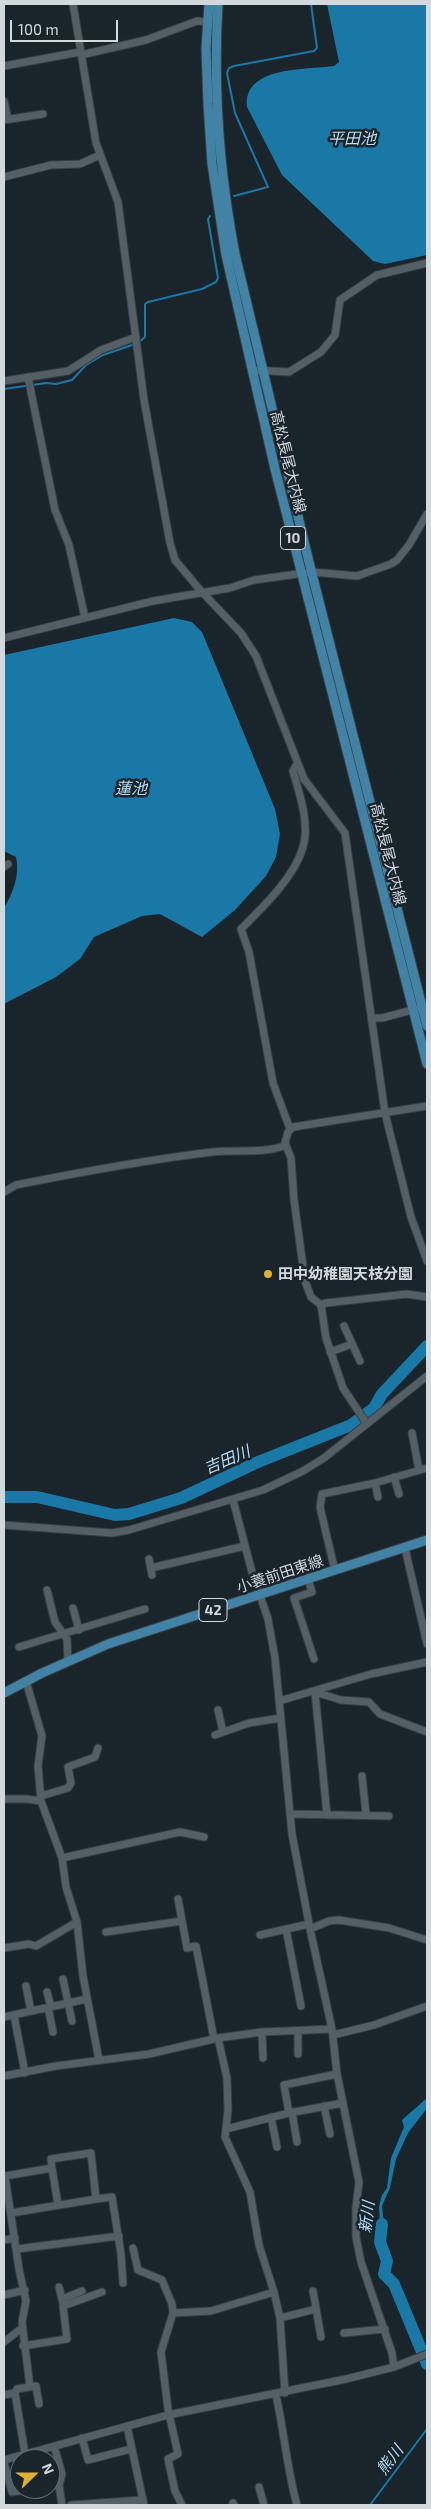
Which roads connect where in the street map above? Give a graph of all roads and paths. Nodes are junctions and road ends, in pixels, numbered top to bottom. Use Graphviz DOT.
graph roads {
  1 [pos="73,4"];
  2 [pos="209,4"];
  3 [pos="218,4"];
  4 [pos="208,22"];
  5 [pos="80,54"];
  6 [pos="4,66"];
  7 [pos="4,101"];
  8 [pos="43,114"];
  9 [pos="6,120"];
  10 [pos="100,154"];
  11 [pos="4,177"];
  12 [pos="427,263"];
  13 [pos="136,337"];
  14 [pos="258,370"];
  15 [pos="28,377"];
  16 [pos="4,381"];
  17 [pos="427,514"];
  18 [pos="307,573"];
  19 [pos="201,591"];
  20 [pos="85,618"];
  21 [pos="4,638"];
  22 [pos="297,764"];
  23 [pos="421,1007"];
  24 [pos="372,1018"];
  25 [pos="427,1026"];
  26 [pos="427,1064"];
  27 [pos="427,1106"];
  28 [pos="385,1113"];
  29 [pos="290,1129"];
  30 [pos="285,1143"];
  31 [pos="4,1192"];
  32 [pos="427,1261"];
  33 [pos="427,1297"];
  34 [pos="321,1306"];
  35 [pos="344,1326"];
  36 [pos="352,1344"];
  37 [pos="330,1352"];
  38 [pos="360,1361"];
  39 [pos="427,1376"];
  40 [pos="365,1422"];
  41 [pos="412,1433"];
  42 [pos="427,1468"];
  43 [pos="419,1470"];
  44 [pos="394,1478"];
  45 [pos="375,1483"];
  46 [pos="399,1494"];
  47 [pos="378,1497"];
  48 [pos="233,1500"];
  49 [pos="4,1525"];
  50 [pos="427,1540"];
  51 [pos="245,1546"];
  52 [pos="405,1548"];
  53 [pos="149,1559"];
  54 [pos="336,1571"];
  55 [pos="308,1579"];
  56 [pos="47,1590"];
  57 [pos="260,1595"];
  58 [pos="73,1608"];
  59 [pos="145,1609"];
  60 [pos="79,1630"];
  61 [pos="65,1634"];
  62 [pos="427,1644"];
  63 [pos="18,1647"];
  64 [pos="314,1659"];
  65 [pos="68,1661"];
  66 [pos="427,1662"];
  67 [pos="26,1681"];
  68 [pos="315,1692"];
  69 [pos="4,1693"];
  70 [pos="280,1701"];
  71 [pos="218,1710"];
  72 [pos="281,1718"];
  73 [pos="223,1732"];
  74 [pos="427,1732"];
  75 [pos="215,1735"];
  76 [pos="98,1748"];
  77 [pos="362,1776"];
  78 [pos="4,1799"];
  79 [pos="41,1799"];
  80 [pos="290,1814"];
  81 [pos="366,1814"];
  82 [pos="327,1815"];
  83 [pos="389,1816"];
  84 [pos="204,1837"];
  85 [pos="62,1858"];
  86 [pos="178,1899"];
  87 [pos="182,1920"];
  88 [pos="77,1922"];
  89 [pos="309,1926"];
  90 [pos="286,1929"];
  91 [pos="106,1932"];
  92 [pos="260,1935"];
  93 [pos="427,1940"];
  94 [pos="4,1948"];
  95 [pos="63,1979"];
  96 [pos="26,1986"];
  97 [pos="48,1992"];
  98 [pos="87,1999"];
  99 [pos="68,2003"];
  100 [pos="301,2006"];
  101 [pos="427,2006"];
  102 [pos="49,2007"];
  103 [pos="31,2011"];
  104 [pos="14,2015"];
  105 [pos="4,2017"];
  106 [pos="72,2021"];
  107 [pos="53,2032"];
  108 [pos="262,2032"];
  109 [pos="298,2032"];
  110 [pos="333,2032"];
  111 [pos="216,2039"];
  112 [pos="298,2054"];
  113 [pos="263,2058"];
  114 [pos="99,2060"];
  115 [pos="25,2073"];
  116 [pos="337,2074"];
  117 [pos="4,2076"];
  118 [pos="343,2103"];
  119 [pos="324,2106"];
  120 [pos="290,2113"];
  121 [pos="271,2117"];
  122 [pos="226,2129"];
  123 [pos="330,2134"];
  124 [pos="297,2142"];
  125 [pos="277,2147"];
  126 [pos="52,2168"];
  127 [pos="96,2199"];
  128 [pos="58,2205"];
  129 [pos="10,2213"];
  130 [pos="119,2236"];
  131 [pos="15,2238"];
  132 [pos="4,2240"];
  133 [pos="134,2248"];
  134 [pos="17,2249"];
  135 [pos="123,2283"];
  136 [pos="58,2287"];
  137 [pos="25,2290"];
  138 [pos="82,2291"];
  139 [pos="313,2291"];
  140 [pos="102,2292"];
  141 [pos="274,2292"];
  142 [pos="4,2295"];
  143 [pos="63,2302"];
  144 [pos="316,2309"];
  145 [pos="173,2313"];
  146 [pos="280,2318"];
  147 [pos="22,2328"];
  148 [pos="385,2329"];
  149 [pos="344,2333"];
  150 [pos="321,2337"];
  151 [pos="4,2342"];
  152 [pos="23,2346"];
  153 [pos="427,2354"];
  154 [pos="397,2365"];
  155 [pos="30,2387"];
  156 [pos="15,2393"];
  157 [pos="285,2393"];
  158 [pos="4,2395"];
  159 [pos="276,2395"];
  160 [pos="39,2404"];
  161 [pos="168,2415"];
  162 [pos="127,2426"];
  163 [pos="82,2438"];
  164 [pos="54,2446"];
  165 [pos="131,2448"];
  166 [pos="24,2449"];
  167 [pos="43,2449"];
  168 [pos="55,2449"];
  169 [pos="4,2462"];
  170 [pos="60,2467"];
  171 [pos="60,2481"];
  172 [pos="10,2484"];
  173 [pos="259,2487"];
  174 [pos="60,2492"];
  175 [pos="143,2502"];
  176 [pos="109,2503"];
  177 [pos="83,2504"];
  178 [pos="62,2505"];
  179 [pos="71,2505"];
  180 [pos="182,2505"];
  181 [pos="264,2505"];
  182 [pos="298,2505"];
  1 -- 5 [label="street"];
  2 -- 4 [label="main road, 高松長尾大内線 / 10"];
  3 -- 14 [label="main road, 高松長尾大内線 / 10"];
  4 -- 5 [label="street"];
  4 -- 18 [label="main road, 高松長尾大内線 / 10"];
  5 -- 6 [label="street"];
  5 -- 10 [label="street"];
  7 -- 9 [label="street"];
  8 -- 9 [label="street"];
  10 -- 11 [label="street"];
  10 -- 13 [label="street"];
  12 -- 14 [label="street"];
  13 -- 15 [label="street"];
  13 -- 19 [label="street"];
  14 -- 18 [label="main road, 高松長尾大内線 / 10"];
  15 -- 16 [label="street"];
  15 -- 20 [label="street"];
  17 -- 18 [label="street"];
  18 -- 19 [label="street"];
  18 -- 23 [label="main road, 高松長尾大内線 / 10"];
  19 -- 20 [label="street"];
  19 -- 22 [label="street"];
  20 -- 21 [label="street"];
  22 -- 24 [label="street"];
  22 -- 29 [label="street"];
  23 -- 24 [label="street"];
  23 -- 25 [label="main road, 高松長尾大内線 / 10"];
  23 -- 26 [label="main road, 高松長尾大内線 / 10"];
  24 -- 28 [label="street"];
  27 -- 28 [label="street"];
  28 -- 29 [label="street"];
  28 -- 32 [label="street"];
  29 -- 30 [label="street"];
  30 -- 31 [label="street"];
  30 -- 34 [label="street"];
  33 -- 34 [label="street"];
  34 -- 37 [label="street"];
  35 -- 36 [label="street"];
  36 -- 37 [label="street"];
  36 -- 38 [label="street"];
  37 -- 40 [label="street"];
  39 -- 40 [label="street"];
  40 -- 48 [label="street"];
  41 -- 43 [label="street"];
  42 -- 43 [label="street"];
  43 -- 44 [label="street"];
  44 -- 45 [label="street"];
  44 -- 46 [label="street"];
  45 -- 47 [label="street"];
  45 -- 54 [label="street"];
  48 -- 49 [label="street"];
  48 -- 51 [label="street"];
  50 -- 52 [label="main road, 小蓑前田東線 / 42"];
  51 -- 53 [label="street"];
  51 -- 57 [label="street"];
  52 -- 54 [label="main road, 小蓑前田東線 / 42"];
  52 -- 62 [label="street"];
  54 -- 55 [label="main road, 小蓑前田東線 / 42"];
  55 -- 57 [label="main road, 小蓑前田東線 / 42"];
  55 -- 64 [label="street"];
  56 -- 61 [label="street"];
  57 -- 65 [label="main road, 小蓑前田東線 / 42"];
  57 -- 70 [label="street"];
  58 -- 60 [label="street"];
  59 -- 60 [label="street"];
  60 -- 61 [label="street"];
  61 -- 63 [label="street"];
  61 -- 65 [label="street"];
  65 -- 67 [label="main road, 小蓑前田東線 / 42"];
  66 -- 68 [label="street"];
  67 -- 69 [label="main road, 小蓑前田東線 / 42"];
  67 -- 79 [label="street"];
  68 -- 70 [label="street"];
  68 -- 74 [label="street"];
  68 -- 82 [label="street"];
  70 -- 72 [label="street"];
  71 -- 73 [label="street"];
  72 -- 73 [label="street"];
  72 -- 80 [label="street"];
  73 -- 75 [label="street"];
  76 -- 79 [label="street"];
  77 -- 81 [label="street"];
  78 -- 79 [label="street"];
  79 -- 85 [label="street"];
  80 -- 82 [label="street"];
  80 -- 89 [label="street"];
  81 -- 82 [label="street"];
  81 -- 83 [label="street"];
  84 -- 85 [label="street"];
  85 -- 88 [label="street"];
  86 -- 87 [label="street"];
  87 -- 91 [label="street"];
  87 -- 111 [label="street"];
  88 -- 94 [label="street"];
  88 -- 98 [label="street"];
  89 -- 90 [label="street"];
  89 -- 93 [label="street"];
  89 -- 110 [label="street"];
  90 -- 92 [label="street"];
  90 -- 100 [label="street"];
  95 -- 99 [label="street"];
  96 -- 103 [label="street"];
  97 -- 102 [label="street"];
  98 -- 99 [label="street"];
  98 -- 114 [label="street"];
  99 -- 102 [label="street"];
  99 -- 106 [label="street"];
  101 -- 110 [label="street"];
  102 -- 103 [label="street"];
  102 -- 107 [label="street"];
  103 -- 104 [label="street"];
  104 -- 105 [label="street"];
  104 -- 115 [label="street"];
  108 -- 109 [label="street"];
  108 -- 111 [label="street"];
  108 -- 113 [label="street"];
  109 -- 110 [label="street"];
  109 -- 112 [label="street"];
  110 -- 116 [label="street"];
  111 -- 114 [label="street"];
  111 -- 122 [label="street"];
  114 -- 115 [label="street"];
  115 -- 117 [label="street"];
  116 -- 118 [label="street"];
  116 -- 120 [label="street"];
  118 -- 119 [label="street"];
  118 -- 148 [label="street"];
  119 -- 120 [label="street"];
  119 -- 123 [label="street"];
  120 -- 121 [label="street"];
  120 -- 124 [label="street"];
  121 -- 122 [label="street"];
  121 -- 125 [label="street"];
  122 -- 141 [label="street"];
  126 -- 127 [label="street"];
  126 -- 128 [label="street"];
  126 -- 129 [label="street"];
  127 -- 128 [label="street"];
  127 -- 130 [label="street"];
  128 -- 129 [label="street"];
  129 -- 131 [label="street"];
  130 -- 134 [label="street"];
  130 -- 135 [label="street"];
  131 -- 132 [label="street"];
  131 -- 134 [label="street"];
  133 -- 145 [label="street"];
  134 -- 137 [label="street"];
  136 -- 143 [label="street"];
  137 -- 142 [label="street"];
  137 -- 147 [label="street"];
  138 -- 143 [label="street"];
  139 -- 144 [label="street"];
  140 -- 143 [label="street"];
  141 -- 145 [label="street"];
  141 -- 146 [label="street"];
  143 -- 152 [label="street"];
  144 -- 146 [label="street"];
  144 -- 150 [label="street"];
  145 -- 161 [label="street"];
  146 -- 157 [label="street"];
  147 -- 151 [label="street"];
  147 -- 152 [label="street"];
  148 -- 149 [label="street"];
  148 -- 154 [label="street"];
  152 -- 155 [label="street"];
  153 -- 154 [label="street"];
  154 -- 157 [label="street"];
  155 -- 156 [label="street"];
  155 -- 160 [label="street"];
  156 -- 158 [label="street"];
  156 -- 166 [label="street"];
  157 -- 159 [label="street"];
  159 -- 161 [label="street"];
  159 -- 182 [label="street"];
  161 -- 162 [label="street"];
  161 -- 180 [label="street"];
  162 -- 163 [label="street"];
  162 -- 165 [label="street"];
  163 -- 164 [label="street"];
  163 -- 165 [label="street"];
  164 -- 167 [label="street"];
  164 -- 168 [label="street"];
  165 -- 175 [label="street"];
  169 -- 172 [label="street"];
  170 -- 171 [label="street"];
  173 -- 181 [label="street"];
  174 -- 178 [label="street"];
  175 -- 176 [label="street"];
  176 -- 177 [label="street"];
  177 -- 179 [label="street"];
}
